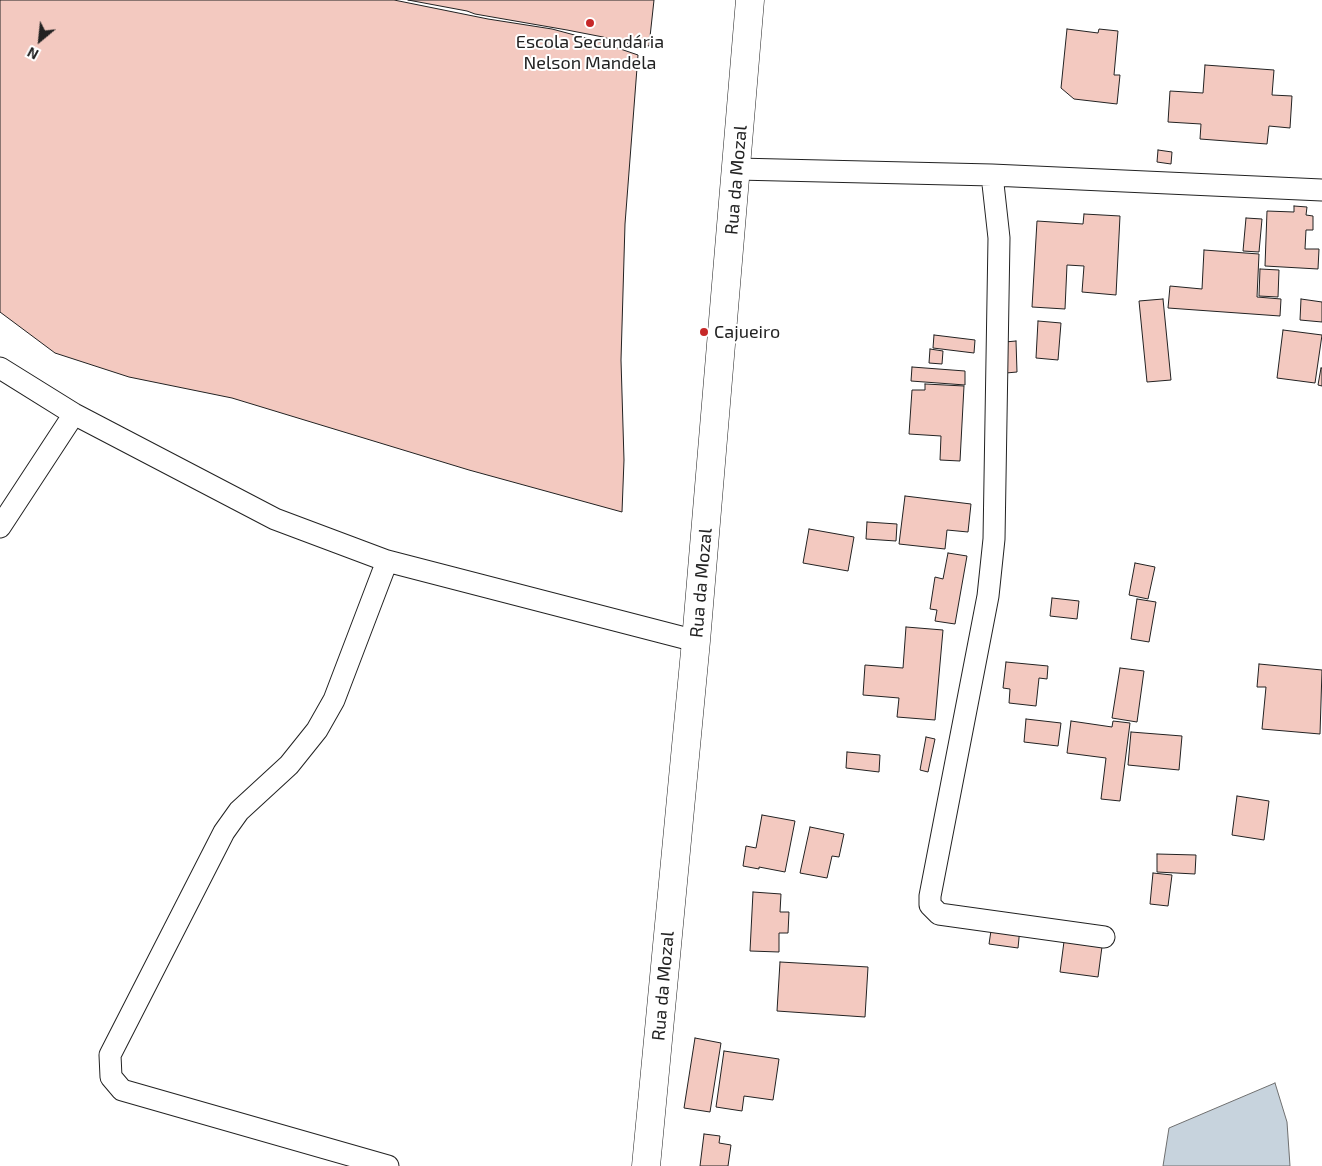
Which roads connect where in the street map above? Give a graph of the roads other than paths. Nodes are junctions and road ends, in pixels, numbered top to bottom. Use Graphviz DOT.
graph roads {
  1 [pos="750,0"];
  2 [pos="737,169"];
  3 [pos="992,176"];
  4 [pos="1322,190"];
  5 [pos="0,368"];
  6 [pos="74,414"];
  7 [pos="0,527"];
  8 [pos="387,562"];
  9 [pos="696,641"];
  10 [pos="1104,936"];
  11 [pos="388,1166"];
  12 [pos="646,1166"];
  1 -- 2 [label="main road, Rua da Mozal"];
  2 -- 3 [label="street"];
  2 -- 9 [label="main road, Rua da Mozal"];
  3 -- 4 [label="street"];
  3 -- 10 [label="street"];
  5 -- 6 [label="street"];
  6 -- 7 [label="street"];
  6 -- 8 [label="street"];
  8 -- 9 [label="street"];
  8 -- 11 [label="street"];
  9 -- 12 [label="main road, Rua da Mozal"];
}
